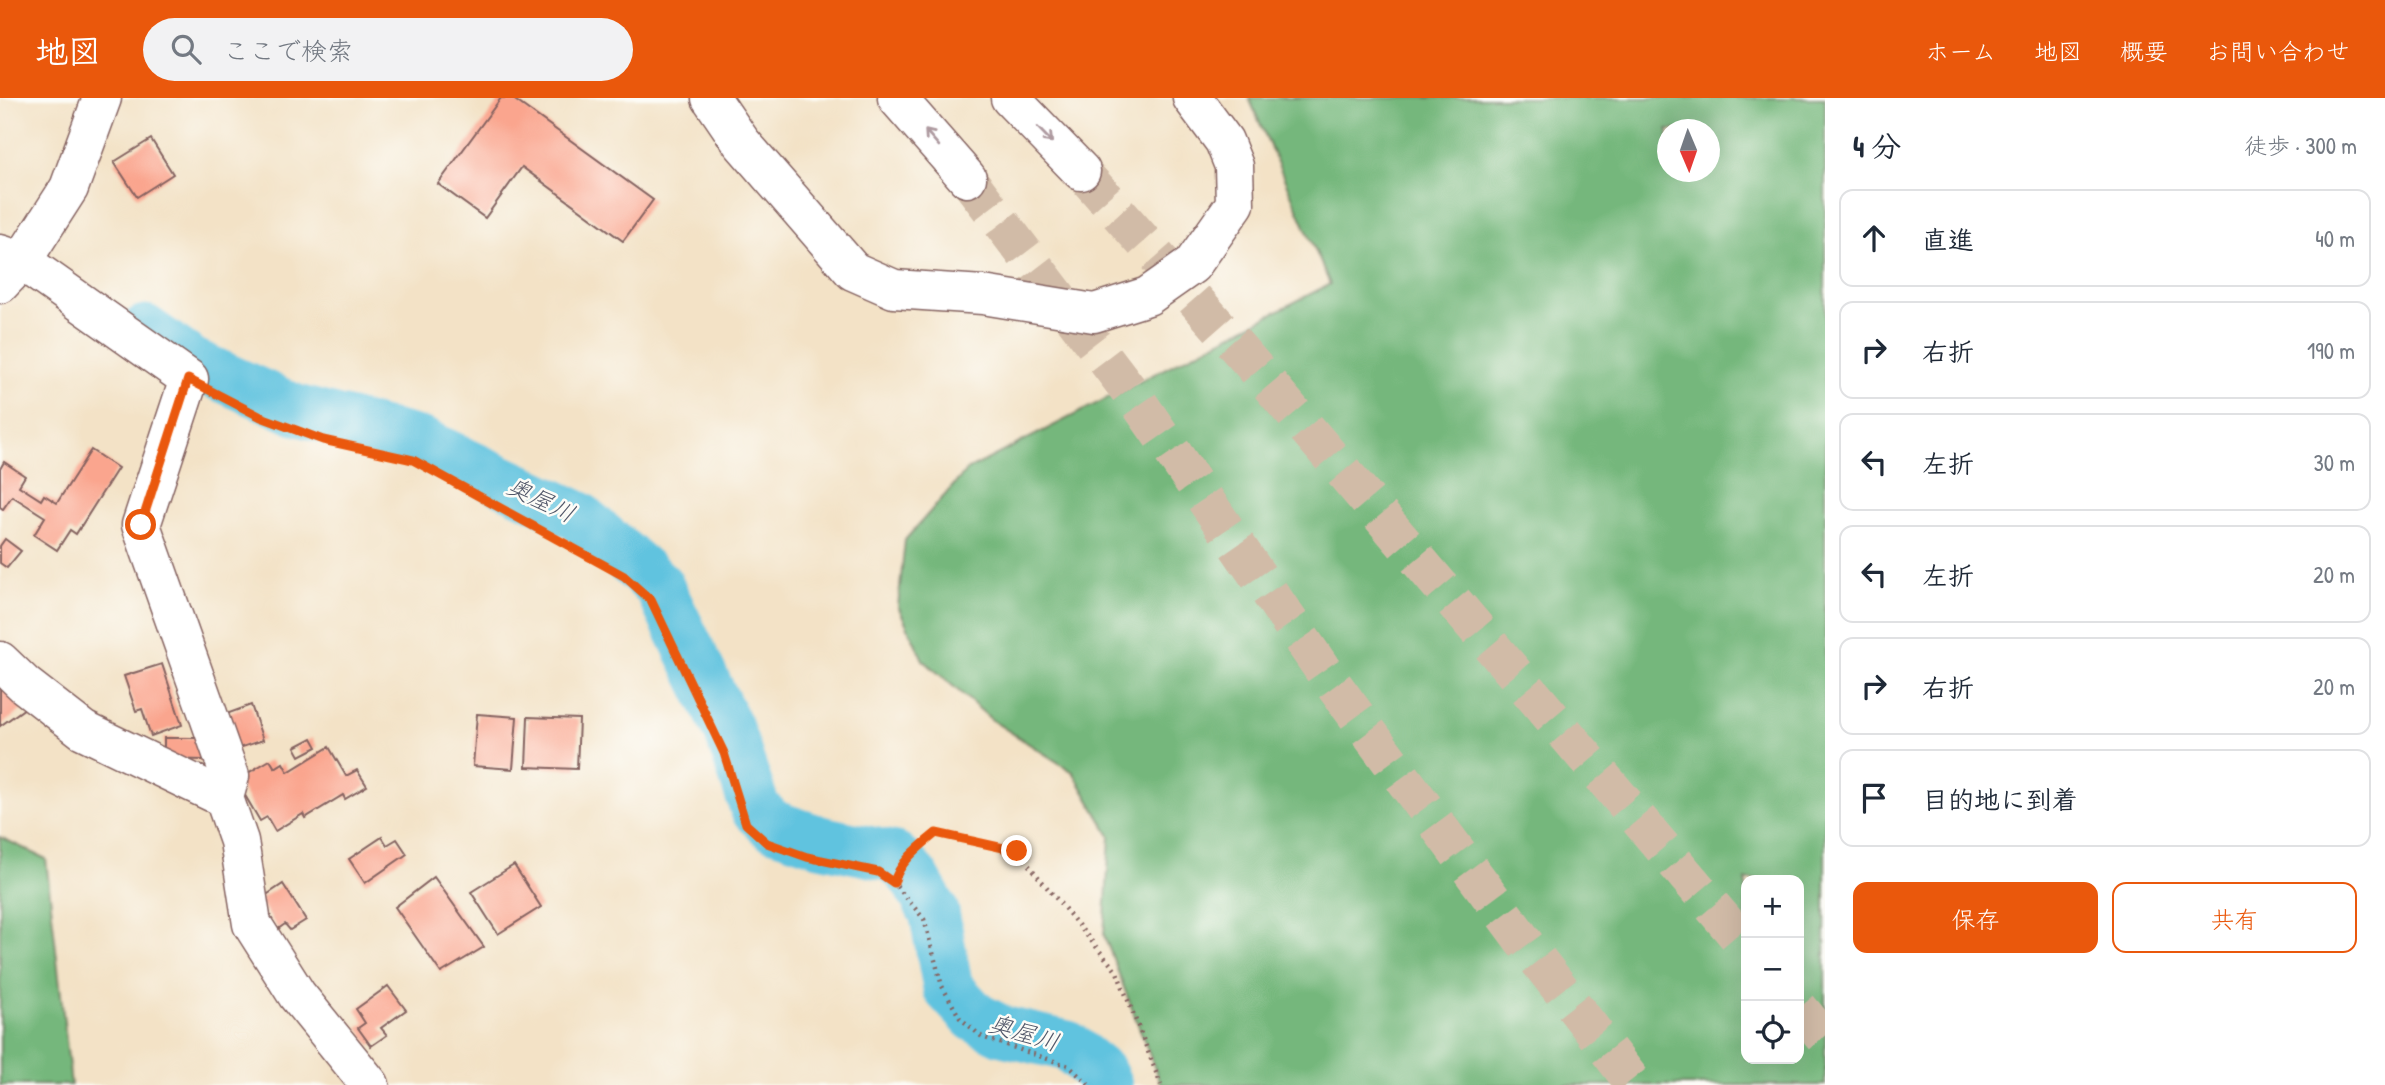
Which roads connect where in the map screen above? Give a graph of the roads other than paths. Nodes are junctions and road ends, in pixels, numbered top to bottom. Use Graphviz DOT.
graph roads {
  1 [pos="102,98"];
  2 [pos="711,98"];
  3 [pos="897,98"];
  4 [pos="1010,98"];
  5 [pos="1192,98"];
  6 [pos="1081,171"];
  7 [pos="967,178"];
  8 [pos="7,266"];
  9 [pos="0,662"];
  10 [pos="224,798"];
  11 [pos="370,1085"];
  1 -- 8 [label="main road"];
  2 -- 5 [label="main road"];
  7 -- 3 [label="main road, one-way"];
  4 -- 6 [label="main road, one-way"];
  8 -- 10 [label="main road"];
  9 -- 10 [label="main road"];
  10 -- 11 [label="main road"];
}
